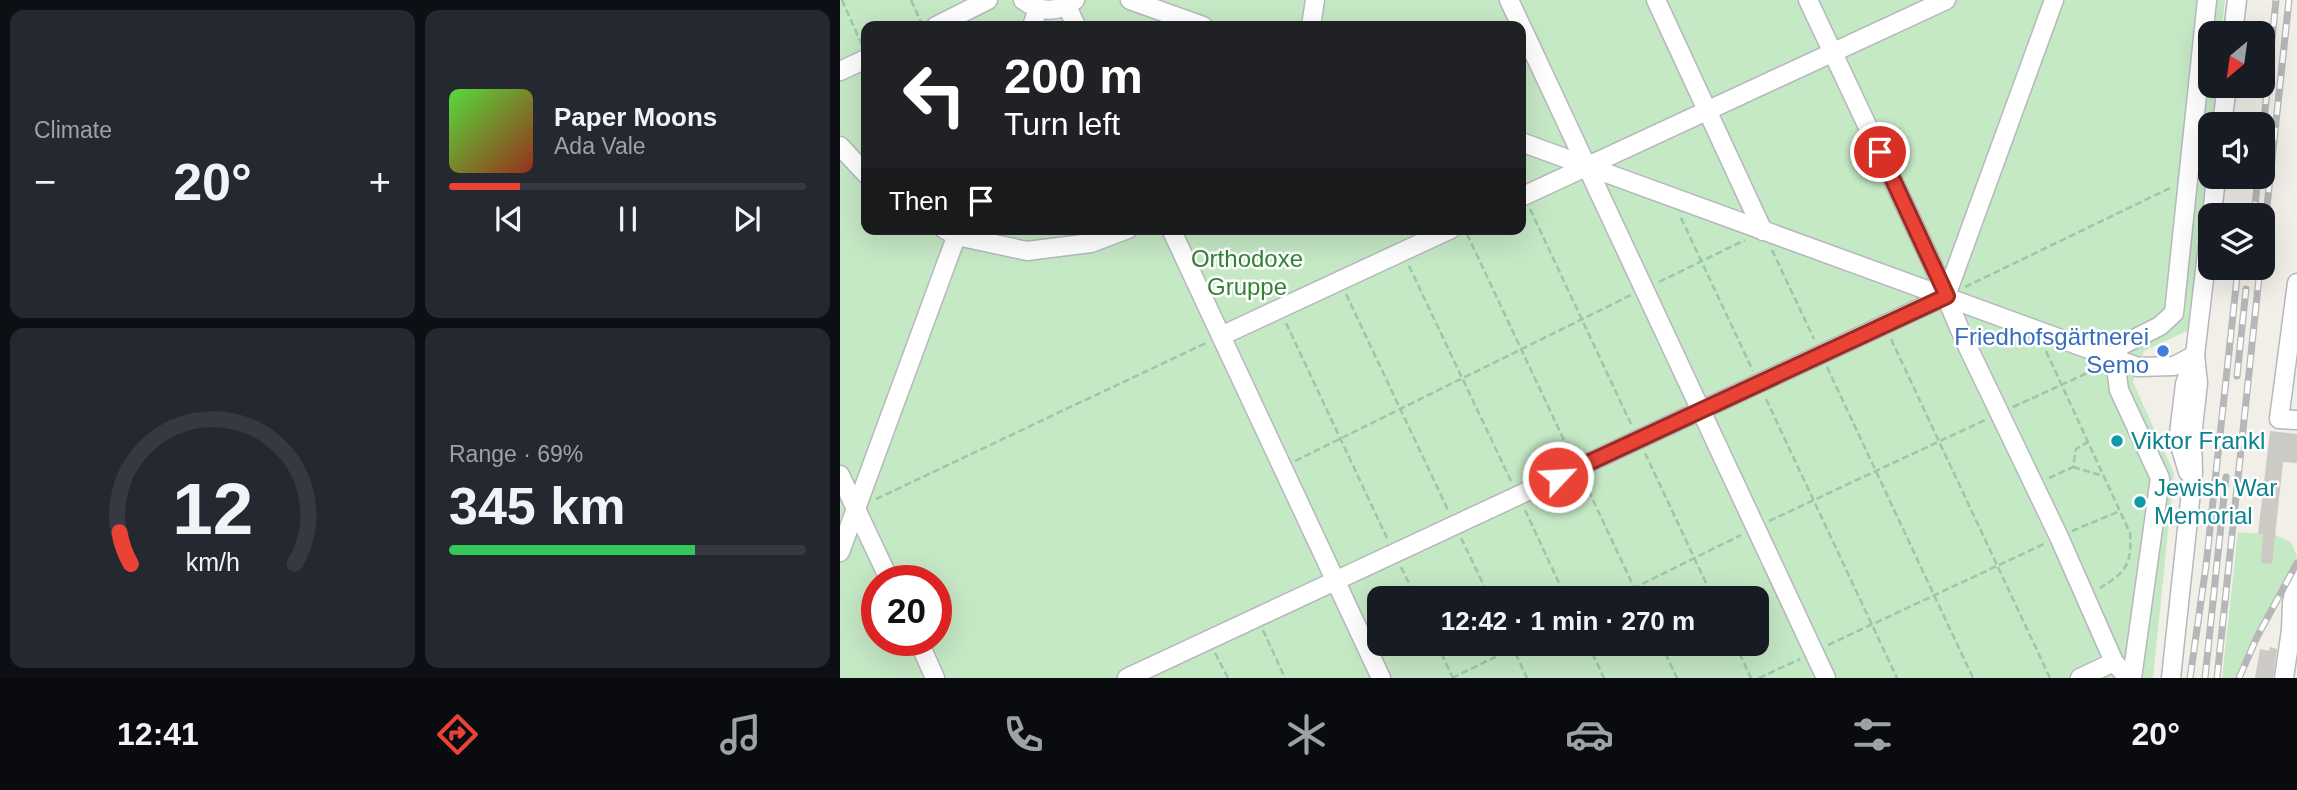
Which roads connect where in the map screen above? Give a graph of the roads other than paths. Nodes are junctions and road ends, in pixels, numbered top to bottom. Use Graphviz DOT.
graph roads {
  1 [pos="988,0"];
  2 [pos="1130,0"];
  3 [pos="1315,0"];
  4 [pos="1509,0"];
  5 [pos="1656,0"];
  6 [pos="1808,0"];
  7 [pos="1946,0"];
  8 [pos="2054,0"];
  9 [pos="2207,0"];
  10 [pos="2237,0"];
  11 [pos="1071,3"];
  12 [pos="1030,4"];
  13 [pos="946,21"];
  14 [pos="1075,21"];
  15 [pos="1189,21"];
  16 [pos="1312,21"];
  17 [pos="1519,21"];
  18 [pos="2234,21"];
  19 [pos="1526,36"];
  20 [pos="1833,53"];
  21 [pos="861,60"];
  22 [pos="840,71"];
  23 [pos="1707,110"];
  24 [pos="1526,144"];
  25 [pos="840,146"];
  26 [pos="1587,167"];
  27 [pos="861,169"];
  28 [pos="1526,194"];
  29 [pos="1763,231"];
  30 [pos="952,235"];
  31 [pos="965,235"];
  32 [pos="1112,235"];
  33 [pos="1174,235"];
  34 [pos="1438,235"];
  35 [pos="1959,260"];
  36 [pos="1931,261"];
  37 [pos="2204,280"];
  38 [pos="2297,283"];
  39 [pos="1947,296"];
  40 [pos="1221,336"];
  41 [pos="2195,355"];
  42 [pos="2115,360"];
  43 [pos="1700,410"];
  44 [pos="2297,420"];
  45 [pos="840,475"];
  46 [pos="856,509"];
  47 [pos="840,552"];
  48 [pos="882,565"];
  49 [pos="2297,578"];
  50 [pos="1334,581"];
  51 [pos="925,656"];
  52 [pos="2114,662"];
  53 [pos="935,678"];
  54 [pos="1127,678"];
  55 [pos="1381,678"];
  56 [pos="1826,678"];
  57 [pos="2080,678"];
  58 [pos="2130,678"];
  59 [pos="2171,678"];
  60 [pos="2284,678"];
  1 -- 13 [label="street"];
  2 -- 15 [label="street"];
  3 -- 16 [label="street"];
  4 -- 17 [label="street"];
  5 -- 23 [label="street"];
  6 -- 20 [label="street"];
  7 -- 20 [label="street"];
  8 -- 35 [label="street"];
  9 -- 42 [label="street"];
  10 -- 18 [label="street"];
  11 -- 12 [label="street"];
  11 -- 14 [label="street"];
  19 -- 26 [label="street"];
  20 -- 23 [label="street"];
  20 -- 36 [label="street"];
  21 -- 22 [label="street"];
  23 -- 26 [label="street"];
  23 -- 29 [label="street"];
  24 -- 26 [label="street"];
  25 -- 27 [label="street"];
  26 -- 28 [label="street"];
  26 -- 29 [label="street"];
  26 -- 43 [label="street"];
  29 -- 39 [label="street"];
  30 -- 46 [label="street"];
  31 -- 32 [label="street"];
  33 -- 40 [label="street"];
  34 -- 40 [label="street"];
  35 -- 36 [label="street"];
  35 -- 39 [label="street"];
  36 -- 39 [label="street"];
  37 -- 41 [label="street"];
  38 -- 44 [label="street"];
  39 -- 42 [label="street"];
  39 -- 43 [label="street"];
  39 -- 52 [label="street"];
  40 -- 50 [label="street"];
  41 -- 42 [label="street"];
  41 -- 59 [label="street"];
  42 -- 58 [label="street"];
  43 -- 50 [label="street"];
  43 -- 56 [label="street"];
  45 -- 46 [label="street"];
  46 -- 47 [label="street"];
  46 -- 48 [label="street"];
  49 -- 60 [label="street"];
  50 -- 54 [label="street"];
  50 -- 55 [label="street"];
  51 -- 53 [label="street"];
  52 -- 57 [label="street"];
  52 -- 58 [label="street"];
}
